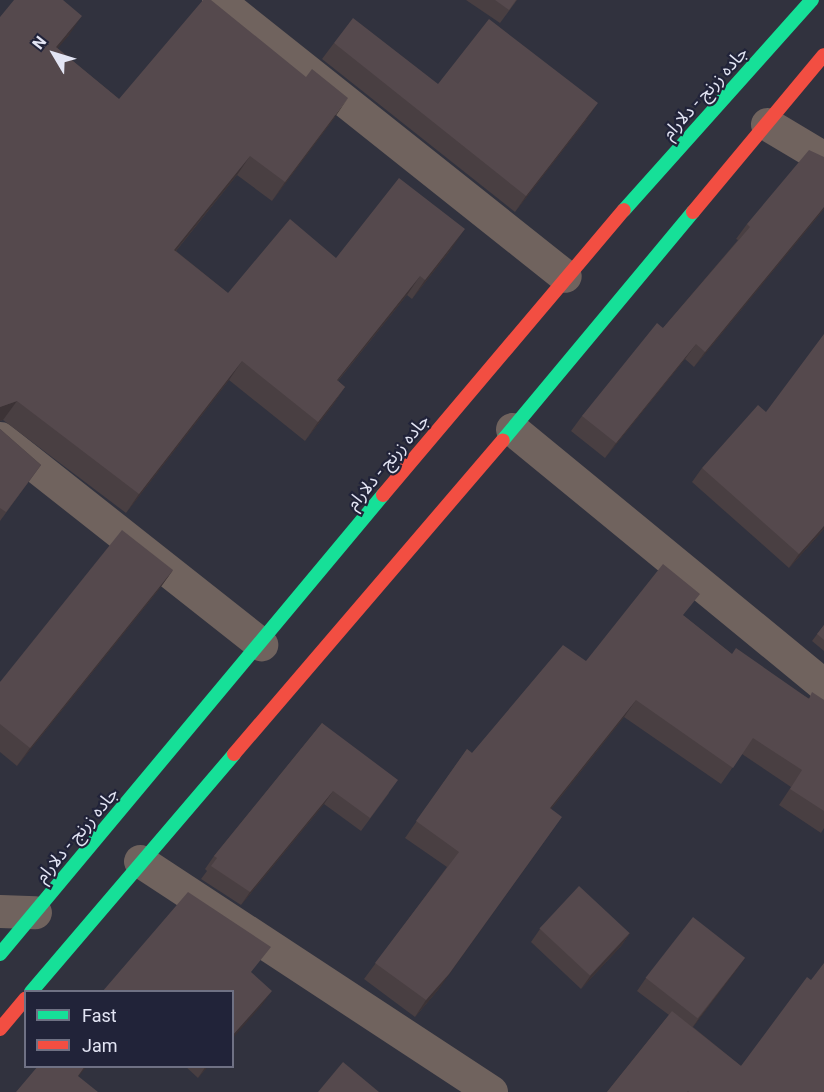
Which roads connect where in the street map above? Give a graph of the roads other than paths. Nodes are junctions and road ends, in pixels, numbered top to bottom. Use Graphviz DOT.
graph roads {
  1 [pos="218,0"];
  2 [pos="812,0"];
  3 [pos="824,55"];
  4 [pos="766,124"];
  5 [pos="824,158"];
  6 [pos="565,276"];
  7 [pos="512,429"];
  8 [pos="0,438"];
  9 [pos="261,644"];
  10 [pos="824,686"];
  11 [pos="140,861"];
  12 [pos="0,911"];
  13 [pos="34,912"];
  14 [pos="0,954"];
  15 [pos="33,990"];
  16 [pos="24,1000"];
  17 [pos="0,1029"];
  18 [pos="491,1092"];
  1 -- 6 [label="street"];
  2 -- 6 [label="highway, جاده زرنج - دلارام"];
  3 -- 4 [label="highway"];
  4 -- 5 [label="street"];
  4 -- 7 [label="highway"];
  6 -- 9 [label="highway, جاده زرنج - دلارام"];
  7 -- 10 [label="street"];
  7 -- 11 [label="highway"];
  8 -- 9 [label="street"];
  9 -- 13 [label="highway, جاده زرنج - دلارام"];
  11 -- 15 [label="highway"];
  11 -- 18 [label="street"];
  12 -- 13 [label="street"];
  13 -- 14 [label="highway, جاده زرنج - دلارام"];
  16 -- 17 [label="highway"];
}
